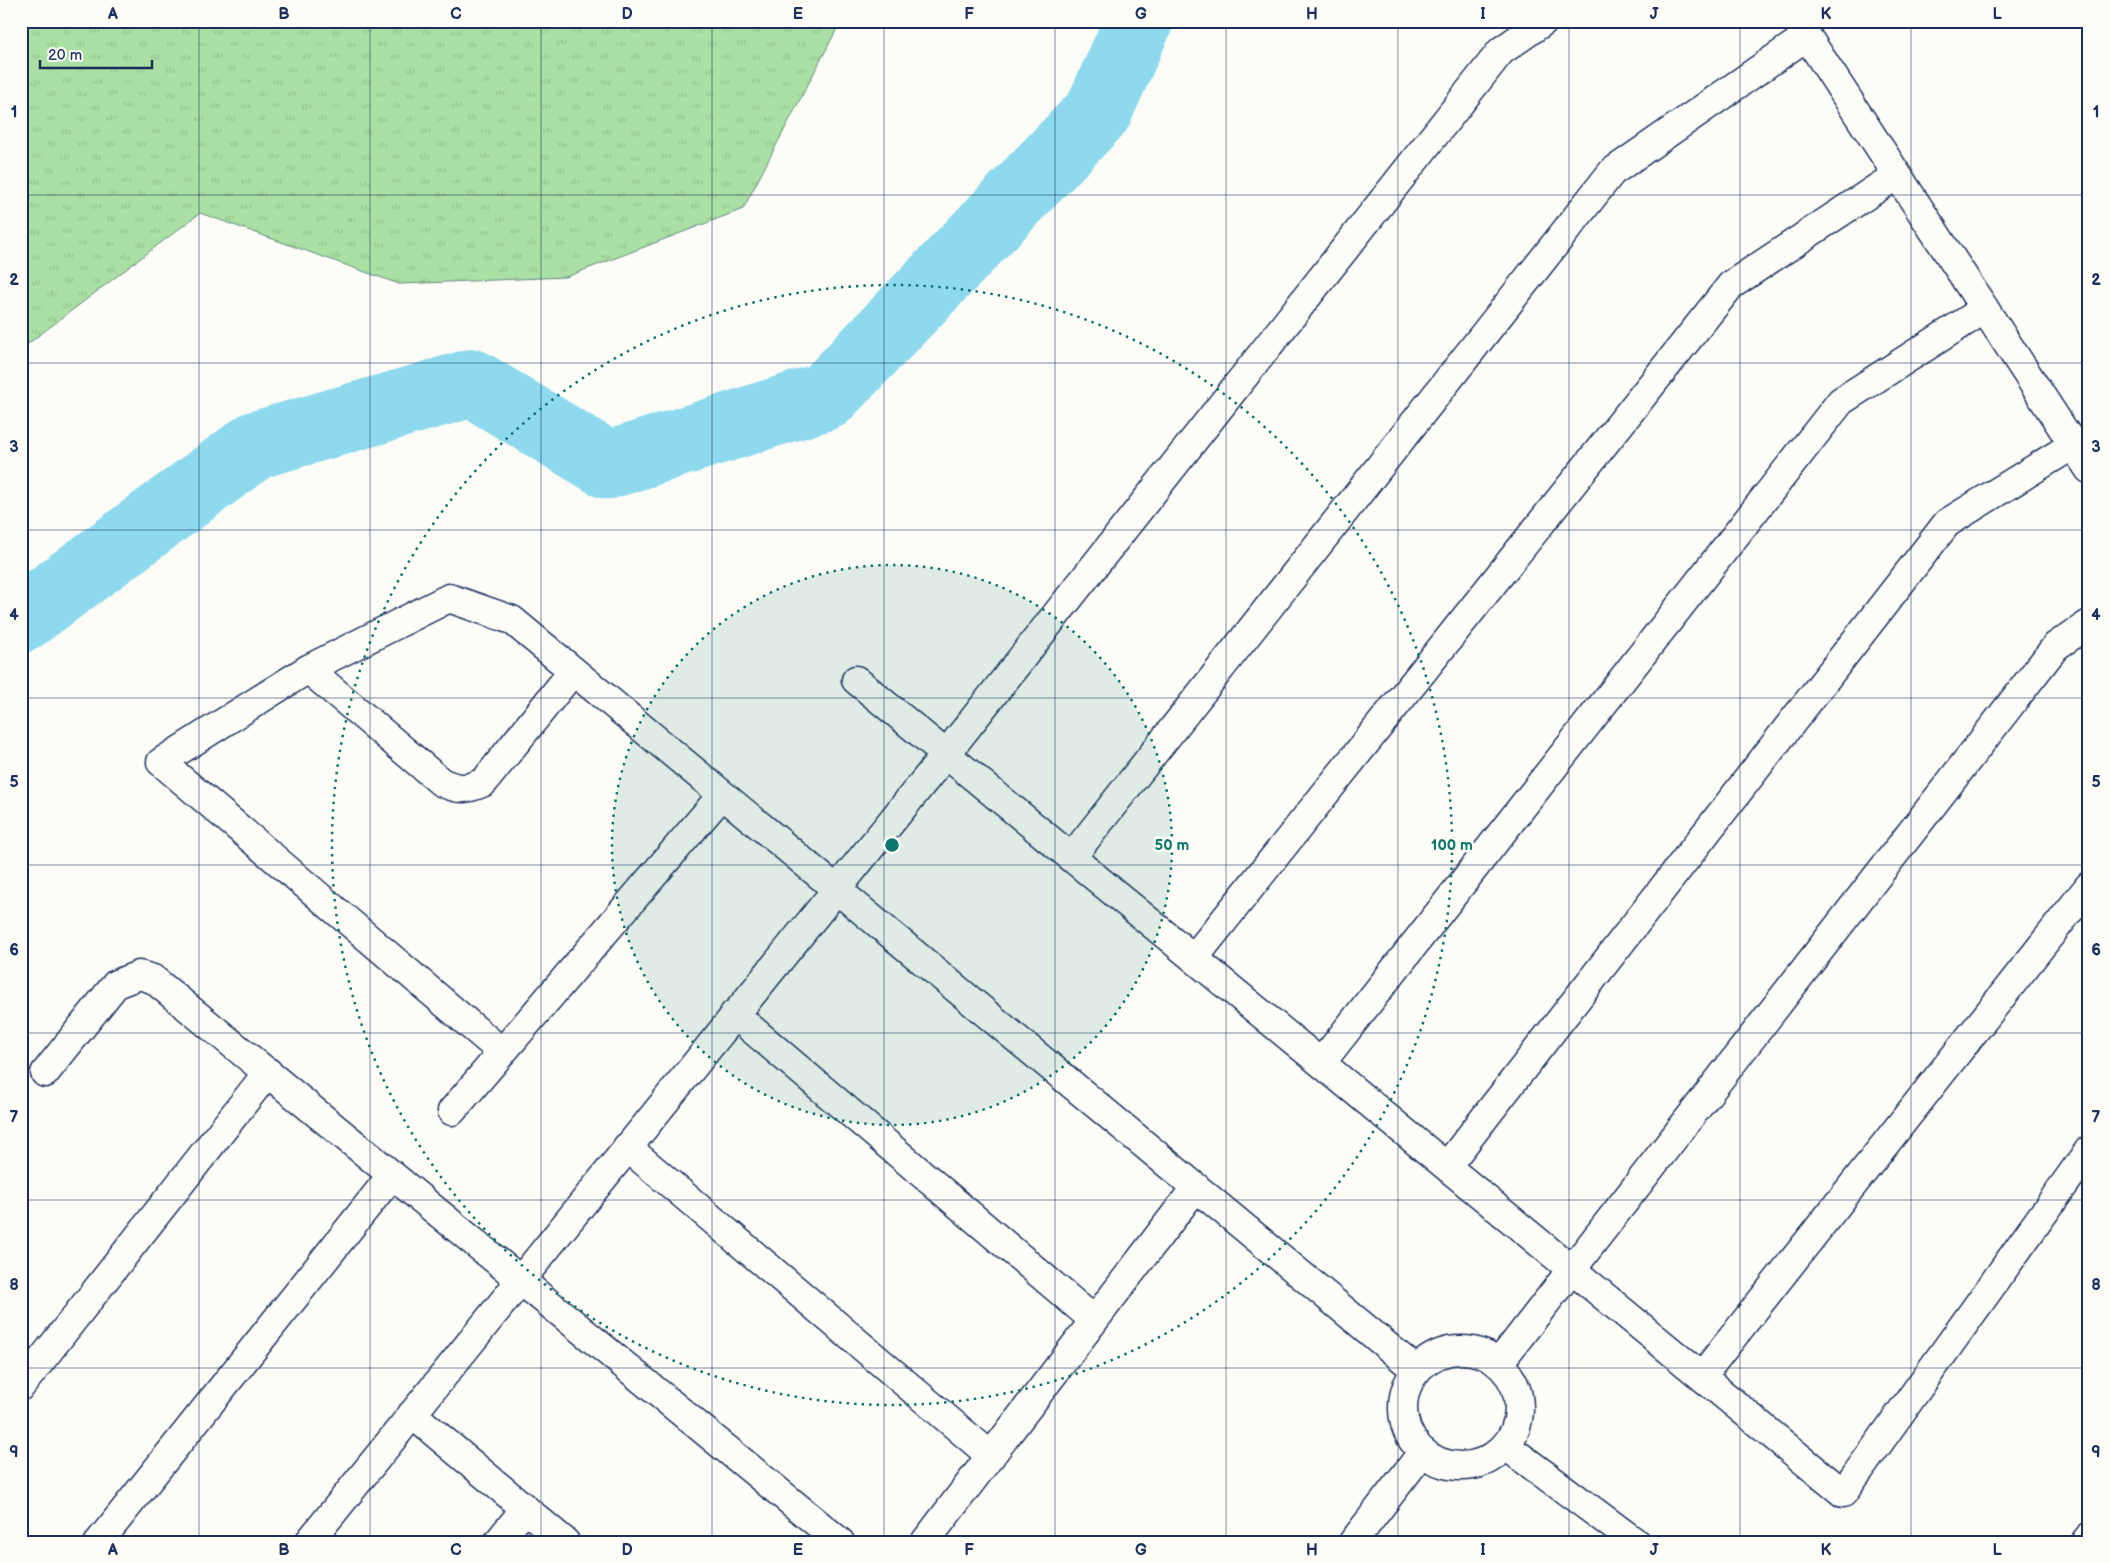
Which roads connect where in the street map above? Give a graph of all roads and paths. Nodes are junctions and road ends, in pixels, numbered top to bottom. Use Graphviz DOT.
graph roads {
  1 [pos="1544,21"];
  2 [pos="1802,28"];
  3 [pos="1897,175"];
  4 [pos="1985,309"];
  5 [pos="2073,445"];
  6 [pos="2089,469"];
  7 [pos="2089,624"];
  8 [pos="308,668"];
  9 [pos="573,671"];
  10 [pos="856,680"];
  11 [pos="946,754"];
  12 [pos="722,795"];
  13 [pos="1071,858"];
  14 [pos="2089,886"];
  15 [pos="836,888"];
  16 [pos="1194,958"];
  17 [pos="734,1014"];
  18 [pos="502,1052"];
  19 [pos="1321,1063"];
  20 [pos="268,1072"];
  21 [pos="45,1073"];
  22 [pos="452,1111"];
  23 [pos="627,1147"];
  24 [pos="2089,1150"];
  25 [pos="1446,1166"];
  26 [pos="392,1175"];
  27 [pos="1196,1188"];
  28 [pos="1572,1270"];
  29 [pos="520,1280"];
  30 [pos="1094,1320"];
  31 [pos="1499,1362"];
  32 [pos="1416,1370"];
  33 [pos="1702,1376"];
  34 [pos="21,1386"];
  35 [pos="412,1414"];
  36 [pos="1506,1446"];
  37 [pos="1422,1453"];
  38 [pos="991,1456"];
  39 [pos="525,1508"];
  40 [pos="2089,1537"];
  41 [pos="99,1542"];
  42 [pos="309,1542"];
  43 [pos="498,1542"];
  44 [pos="565,1542"];
  45 [pos="840,1542"];
  46 [pos="925,1542"];
  47 [pos="1353,1542"];
  48 [pos="1636,1542"];
  49 [pos="2085,1542"];
  1 -- 11 [label="street"];
  2 -- 3 [label="street"];
  2 -- 13 [label="street"];
  3 -- 4 [label="street"];
  3 -- 16 [label="street"];
  4 -- 5 [label="street"];
  4 -- 19 [label="street"];
  5 -- 6 [label="street"];
  5 -- 25 [label="street"];
  7 -- 28 [label="street"];
  8 -- 9 [label="street"];
  8 -- 9 [label="street"];
  8 -- 18 [label="street"];
  9 -- 12 [label="street"];
  10 -- 11 [label="street"];
  11 -- 13 [label="street"];
  11 -- 15 [label="street"];
  12 -- 15 [label="street"];
  12 -- 18 [label="street"];
  13 -- 16 [label="street"];
  14 -- 33 [label="street"];
  15 -- 17 [label="street"];
  15 -- 27 [label="street"];
  16 -- 19 [label="street"];
  17 -- 23 [label="street"];
  17 -- 30 [label="street"];
  18 -- 22 [label="street"];
  19 -- 25 [label="street"];
  20 -- 21 [label="street"];
  20 -- 26 [label="street"];
  20 -- 34 [label="street"];
  23 -- 29 [label="street"];
  23 -- 38 [label="street"];
  24 -- 33 [label="street"];
  25 -- 28 [label="street"];
  26 -- 29 [label="street"];
  26 -- 41 [label="street"];
  27 -- 30 [label="street"];
  27 -- 32 [label="street"];
  28 -- 31 [label="street"];
  28 -- 33 [label="street"];
  29 -- 35 [label="street"];
  29 -- 45 [label="street"];
  30 -- 38 [label="street"];
  31 -- 32 [label="street"];
  31 -- 36 [label="street"];
  32 -- 37 [label="street"];
  35 -- 39 [label="street"];
  35 -- 42 [label="street"];
  36 -- 37 [label="street"];
  36 -- 48 [label="street"];
  37 -- 47 [label="street"];
  38 -- 46 [label="street"];
  39 -- 43 [label="street"];
  39 -- 44 [label="street"];
  40 -- 49 [label="street"];
}
